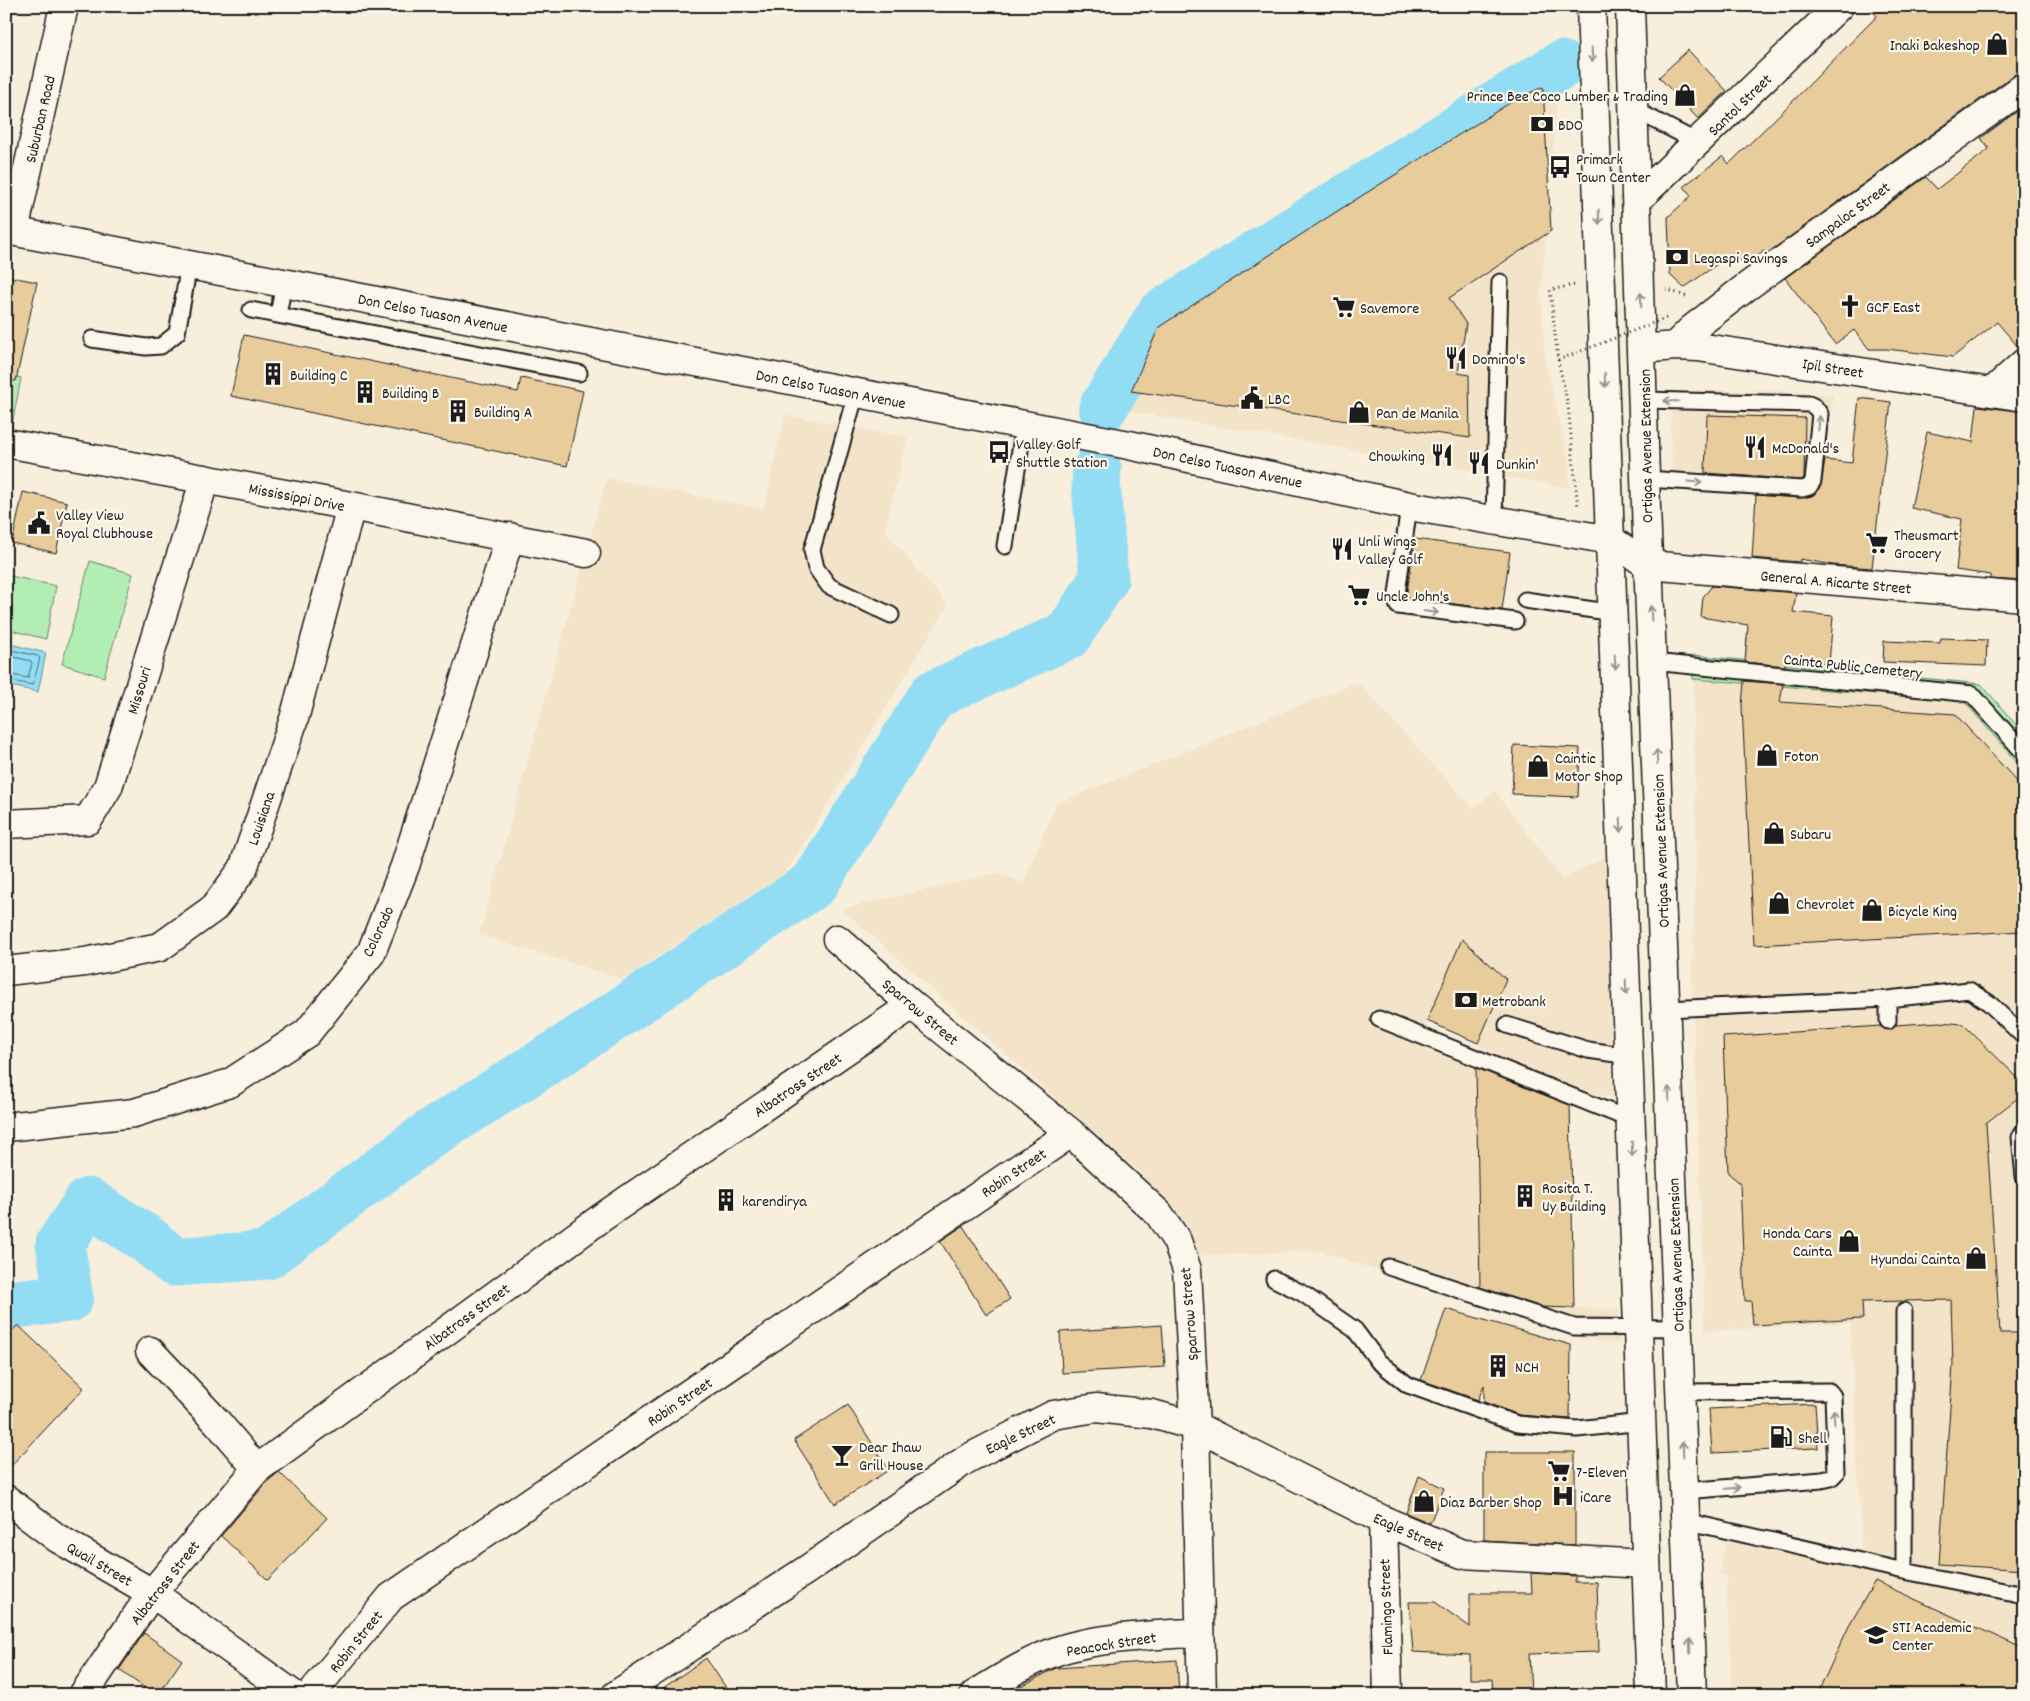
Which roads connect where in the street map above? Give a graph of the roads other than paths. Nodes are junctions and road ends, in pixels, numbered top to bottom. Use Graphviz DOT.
graph roads {
  1 [pos="64,6"];
  2 [pos="1590,6"];
  3 [pos="1630,6"];
  4 [pos="1839,6"];
  5 [pos="2024,88"];
  6 [pos="1635,110"];
  7 [pos="1699,143"];
  8 [pos="14,190"];
  9 [pos="1638,199"];
  10 [pos="10,230"];
  11 [pos="189,265"];
  12 [pos="1500,282"];
  13 [pos="284,283"];
  14 [pos="251,310"];
  15 [pos="278,315"];
  16 [pos="92,339"];
  17 [pos="1675,346"];
  18 [pos="1642,349"];
  19 [pos="2024,363"];
  20 [pos="579,373"];
  21 [pos="1992,392"];
  22 [pos="856,393"];
  23 [pos="2024,397"];
  24 [pos="1644,400"];
  25 [pos="1024,425"];
  26 [pos="6,443"];
  27 [pos="205,479"];
  28 [pos="1646,479"];
  29 [pos="351,506"];
  30 [pos="1409,506"];
  31 [pos="1494,521"];
  32 [pos="510,537"];
  33 [pos="1610,540"];
  34 [pos="1005,546"];
  35 [pos="586,553"];
  36 [pos="1648,565"];
  37 [pos="2024,597"];
  38 [pos="1525,600"];
  39 [pos="1614,613"];
  40 [pos="891,615"];
  41 [pos="1515,621"];
  42 [pos="1654,662"];
  43 [pos="2024,753"];
  44 [pos="6,824"];
  45 [pos="837,939"];
  46 [pos="6,972"];
  47 [pos="1888,999"];
  48 [pos="912,1005"];
  49 [pos="1666,1009"];
  50 [pos="1379,1019"];
  51 [pos="1888,1021"];
  52 [pos="1507,1025"];
  53 [pos="2024,1037"];
  54 [pos="1629,1056"];
  55 [pos="1631,1120"];
  56 [pos="6,1127"];
  57 [pos="2024,1130"];
  58 [pos="1071,1133"];
  59 [pos="2024,1177"];
  60 [pos="1389,1267"];
  61 [pos="1274,1279"];
  62 [pos="1904,1311"];
  63 [pos="1638,1326"];
  64 [pos="1678,1328"];
  65 [pos="150,1351"];
  66 [pos="1681,1392"];
  67 [pos="1642,1422"];
  68 [pos="1195,1426"];
  69 [pos="257,1469"];
  70 [pos="1684,1492"];
  71 [pos="6,1499"];
  72 [pos="1383,1520"];
  73 [pos="1685,1521"];
  74 [pos="1646,1564"];
  75 [pos="1904,1571"];
  76 [pos="152,1593"];
  77 [pos="2024,1595"];
  78 [pos="1200,1632"];
  79 [pos="1009,1684"];
  80 [pos="83,1695"];
  81 [pos="294,1695"];
  82 [pos="310,1695"];
  83 [pos="616,1695"];
  84 [pos="974,1695"];
  85 [pos="1202,1695"];
  86 [pos="1388,1695"];
  87 [pos="1651,1695"];
  88 [pos="1692,1695"];
  1 -- 8 [label="street, Suburban Road"];
  2 -- 33 [label="street, one-way"];
  3 -- 6 [label="street, Ortigas Avenue Extension"];
  4 -- 7 [label="street, Santol Street"];
  5 -- 17 [label="street, Sampaloc Street"];
  6 -- 7 [label="lane"];
  6 -- 9 [label="street, Ortigas Avenue Extension"];
  7 -- 9 [label="street, Santol Street"];
  8 -- 10 [label="street, Suburban Road"];
  18 -- 9 [label="street, Ortigas Avenue Extension, one-way"];
  10 -- 11 [label="street, Don Celso Tuason Avenue"];
  11 -- 13 [label="street, Don Celso Tuason Avenue"];
  11 -- 16 [label="lane"];
  12 -- 31 [label="lane"];
  13 -- 15 [label="lane"];
  13 -- 22 [label="street, Don Celso Tuason Avenue"];
  14 -- 15 [label="lane"];
  15 -- 20 [label="lane"];
  17 -- 18 [label="street, Ipil Street"];
  17 -- 21 [label="street, Ipil Street"];
  18 -- 24 [label="street, Ortigas Avenue Extension"];
  19 -- 21 [label="street"];
  21 -- 23 [label="street, Ipil Street"];
  22 -- 25 [label="street, Don Celso Tuason Avenue"];
  22 -- 40 [label="lane"];
  24 -- 28 [label="street, Ortigas Avenue Extension"];
  28 -- 24 [label="lane, one-way"];
  25 -- 30 [label="street, Don Celso Tuason Avenue"];
  25 -- 34 [label="lane"];
  26 -- 27 [label="street, Mississippi Drive"];
  27 -- 29 [label="street, Mississippi Drive"];
  27 -- 44 [label="street, Missouri"];
  28 -- 36 [label="street, Ortigas Avenue Extension"];
  29 -- 32 [label="street, Mississippi Drive"];
  29 -- 46 [label="street, Louisiana"];
  30 -- 31 [label="street, Don Celso Tuason Avenue"];
  30 -- 41 [label="lane, one-way"];
  31 -- 33 [label="street, Don Celso Tuason Avenue"];
  32 -- 35 [label="street, Mississippi Drive"];
  32 -- 56 [label="street, Colorado"];
  33 -- 36 [label="street, Don Celso Tuason Avenue"];
  33 -- 39 [label="street"];
  36 -- 37 [label="street, General A. Ricarte Street"];
  42 -- 36 [label="street, Ortigas Avenue Extension, one-way"];
  38 -- 39 [label="lane"];
  39 -- 54 [label="street, one-way"];
  42 -- 43 [label="lane, Cainta Public Cemetery"];
  49 -- 42 [label="street, Ortigas Avenue Extension, one-way"];
  45 -- 48 [label="street, Sparrow Street"];
  47 -- 49 [label="lane"];
  47 -- 51 [label="lane"];
  47 -- 53 [label="lane"];
  48 -- 58 [label="street, Sparrow Street"];
  48 -- 69 [label="street, Albatross Street"];
  64 -- 49 [label="street, Ortigas Avenue Extension, one-way"];
  50 -- 55 [label="lane"];
  52 -- 54 [label="lane"];
  54 -- 55 [label="street"];
  55 -- 63 [label="street, one-way"];
  57 -- 59 [label="lane"];
  58 -- 68 [label="street, Sparrow Street"];
  58 -- 82 [label="street, Robin Street"];
  60 -- 63 [label="lane"];
  61 -- 67 [label="lane"];
  62 -- 75 [label="lane"];
  63 -- 64 [label="lane"];
  63 -- 67 [label="street"];
  64 -- 66 [label="street, Ortigas Avenue Extension"];
  65 -- 69 [label="street"];
  70 -- 66 [label="street, Ortigas Avenue Extension, one-way"];
  70 -- 66 [label="lane, one-way"];
  67 -- 74 [label="street"];
  68 -- 72 [label="street, Eagle Street"];
  68 -- 78 [label="street, Sparrow Street"];
  68 -- 83 [label="street, Eagle Street"];
  69 -- 76 [label="street, Albatross Street"];
  70 -- 73 [label="street, Ortigas Avenue Extension"];
  71 -- 76 [label="street, Quail Street"];
  72 -- 74 [label="street, Eagle Street"];
  72 -- 86 [label="street, Flamingo Street"];
  73 -- 75 [label="lane"];
  88 -- 73 [label="street, Ortigas Avenue Extension, one-way"];
  74 -- 87 [label="street"];
  75 -- 77 [label="lane"];
  76 -- 80 [label="street, Albatross Street"];
  76 -- 81 [label="street, Quail Street"];
  78 -- 79 [label="street, Peacock Street"];
  78 -- 85 [label="street, Sparrow Street"];
  79 -- 84 [label="street, Peacock Street"];
}
